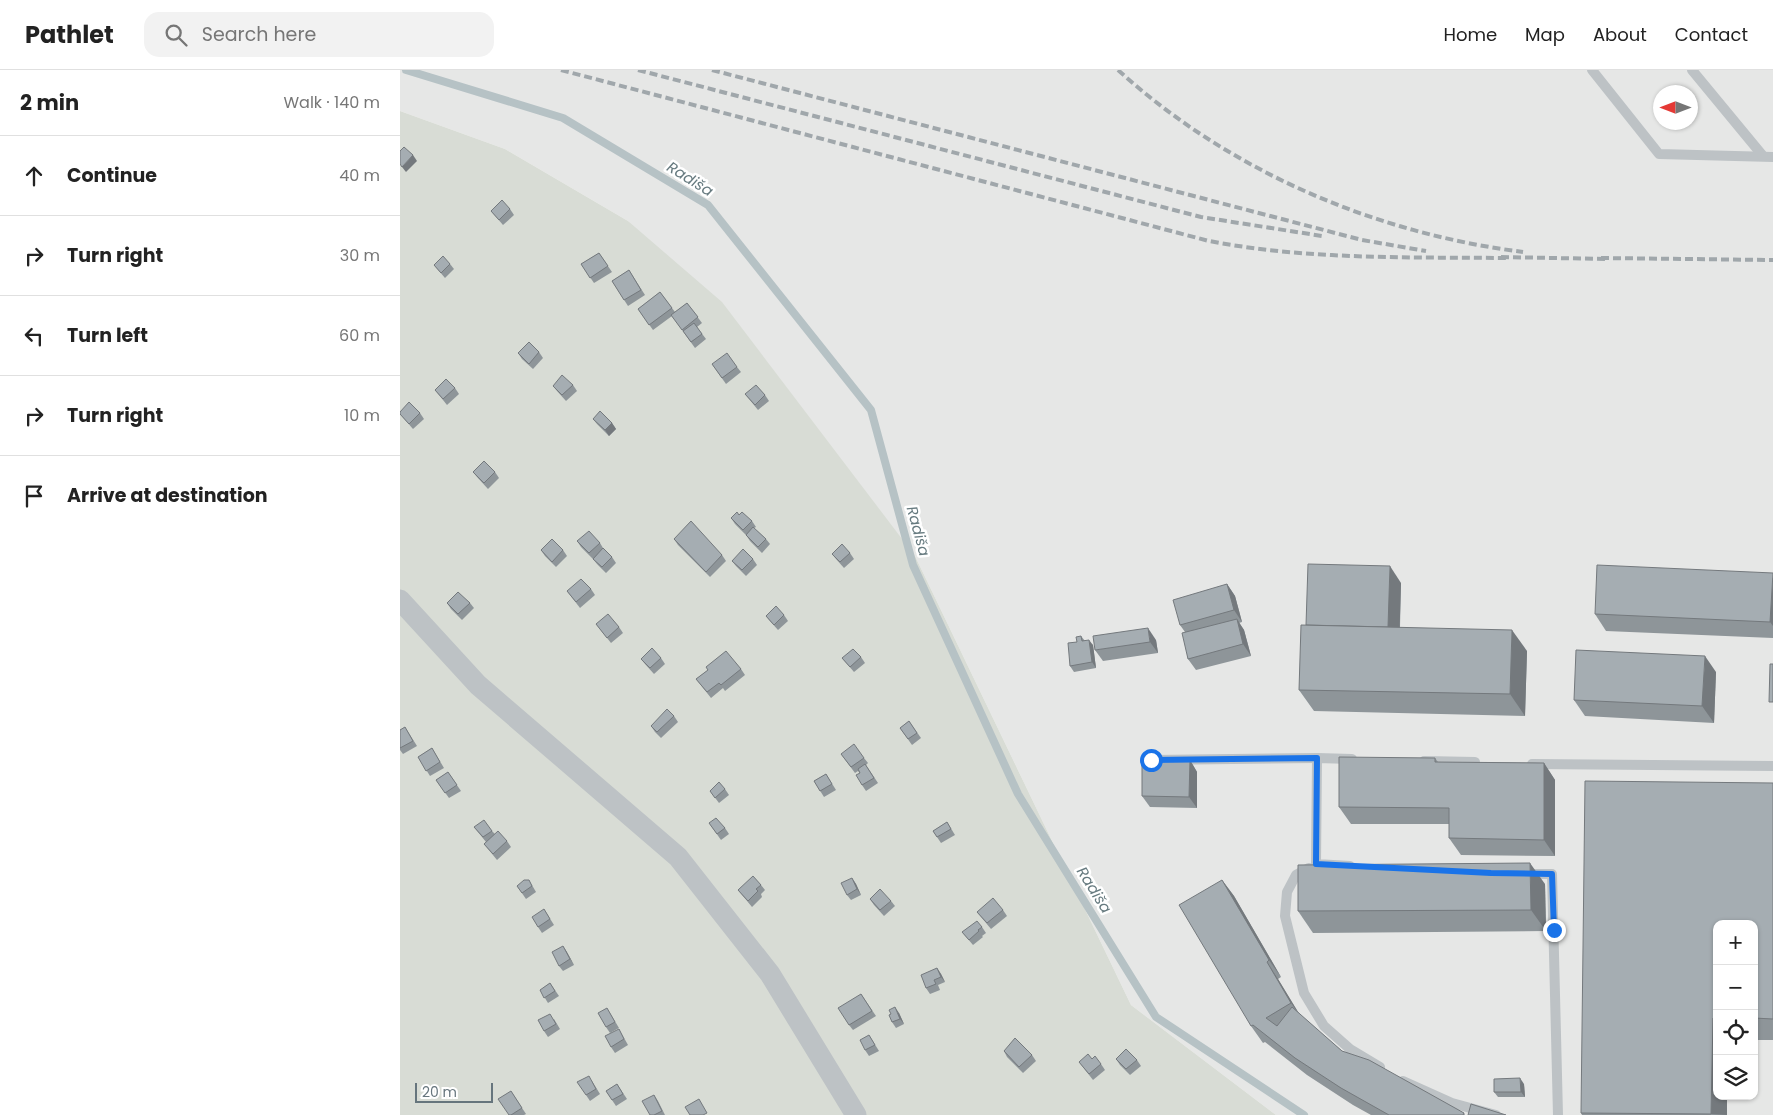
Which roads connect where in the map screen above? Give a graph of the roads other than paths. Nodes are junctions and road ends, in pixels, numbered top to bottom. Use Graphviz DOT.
graph roads {
  1 [pos="1592,70"];
  2 [pos="1692,70"];
  3 [pos="1768,156"];
  4 [pos="400,600"];
  5 [pos="1317,758"];
  6 [pos="1366,759"];
  7 [pos="1151,760"];
  8 [pos="1414,761"];
  9 [pos="1483,763"];
  10 [pos="1522,764"];
  11 [pos="1773,766"];
  12 [pos="1316,864"];
  13 [pos="1365,866"];
  14 [pos="1517,874"];
  15 [pos="856,1115"];
  16 [pos="1496,1115"];
  17 [pos="1558,1115"];
  1 -- 3 [label="lane"];
  2 -- 3 [label="lane"];
  4 -- 15 [label="street"];
  5 -- 6 [label="lane"];
  5 -- 7 [label="lane"];
  5 -- 12 [label="lane"];
  8 -- 9 [label="lane"];
  10 -- 11 [label="lane"];
  12 -- 13 [label="lane"];
  12 -- 16 [label="lane"];
  14 -- 17 [label="lane"];
}
